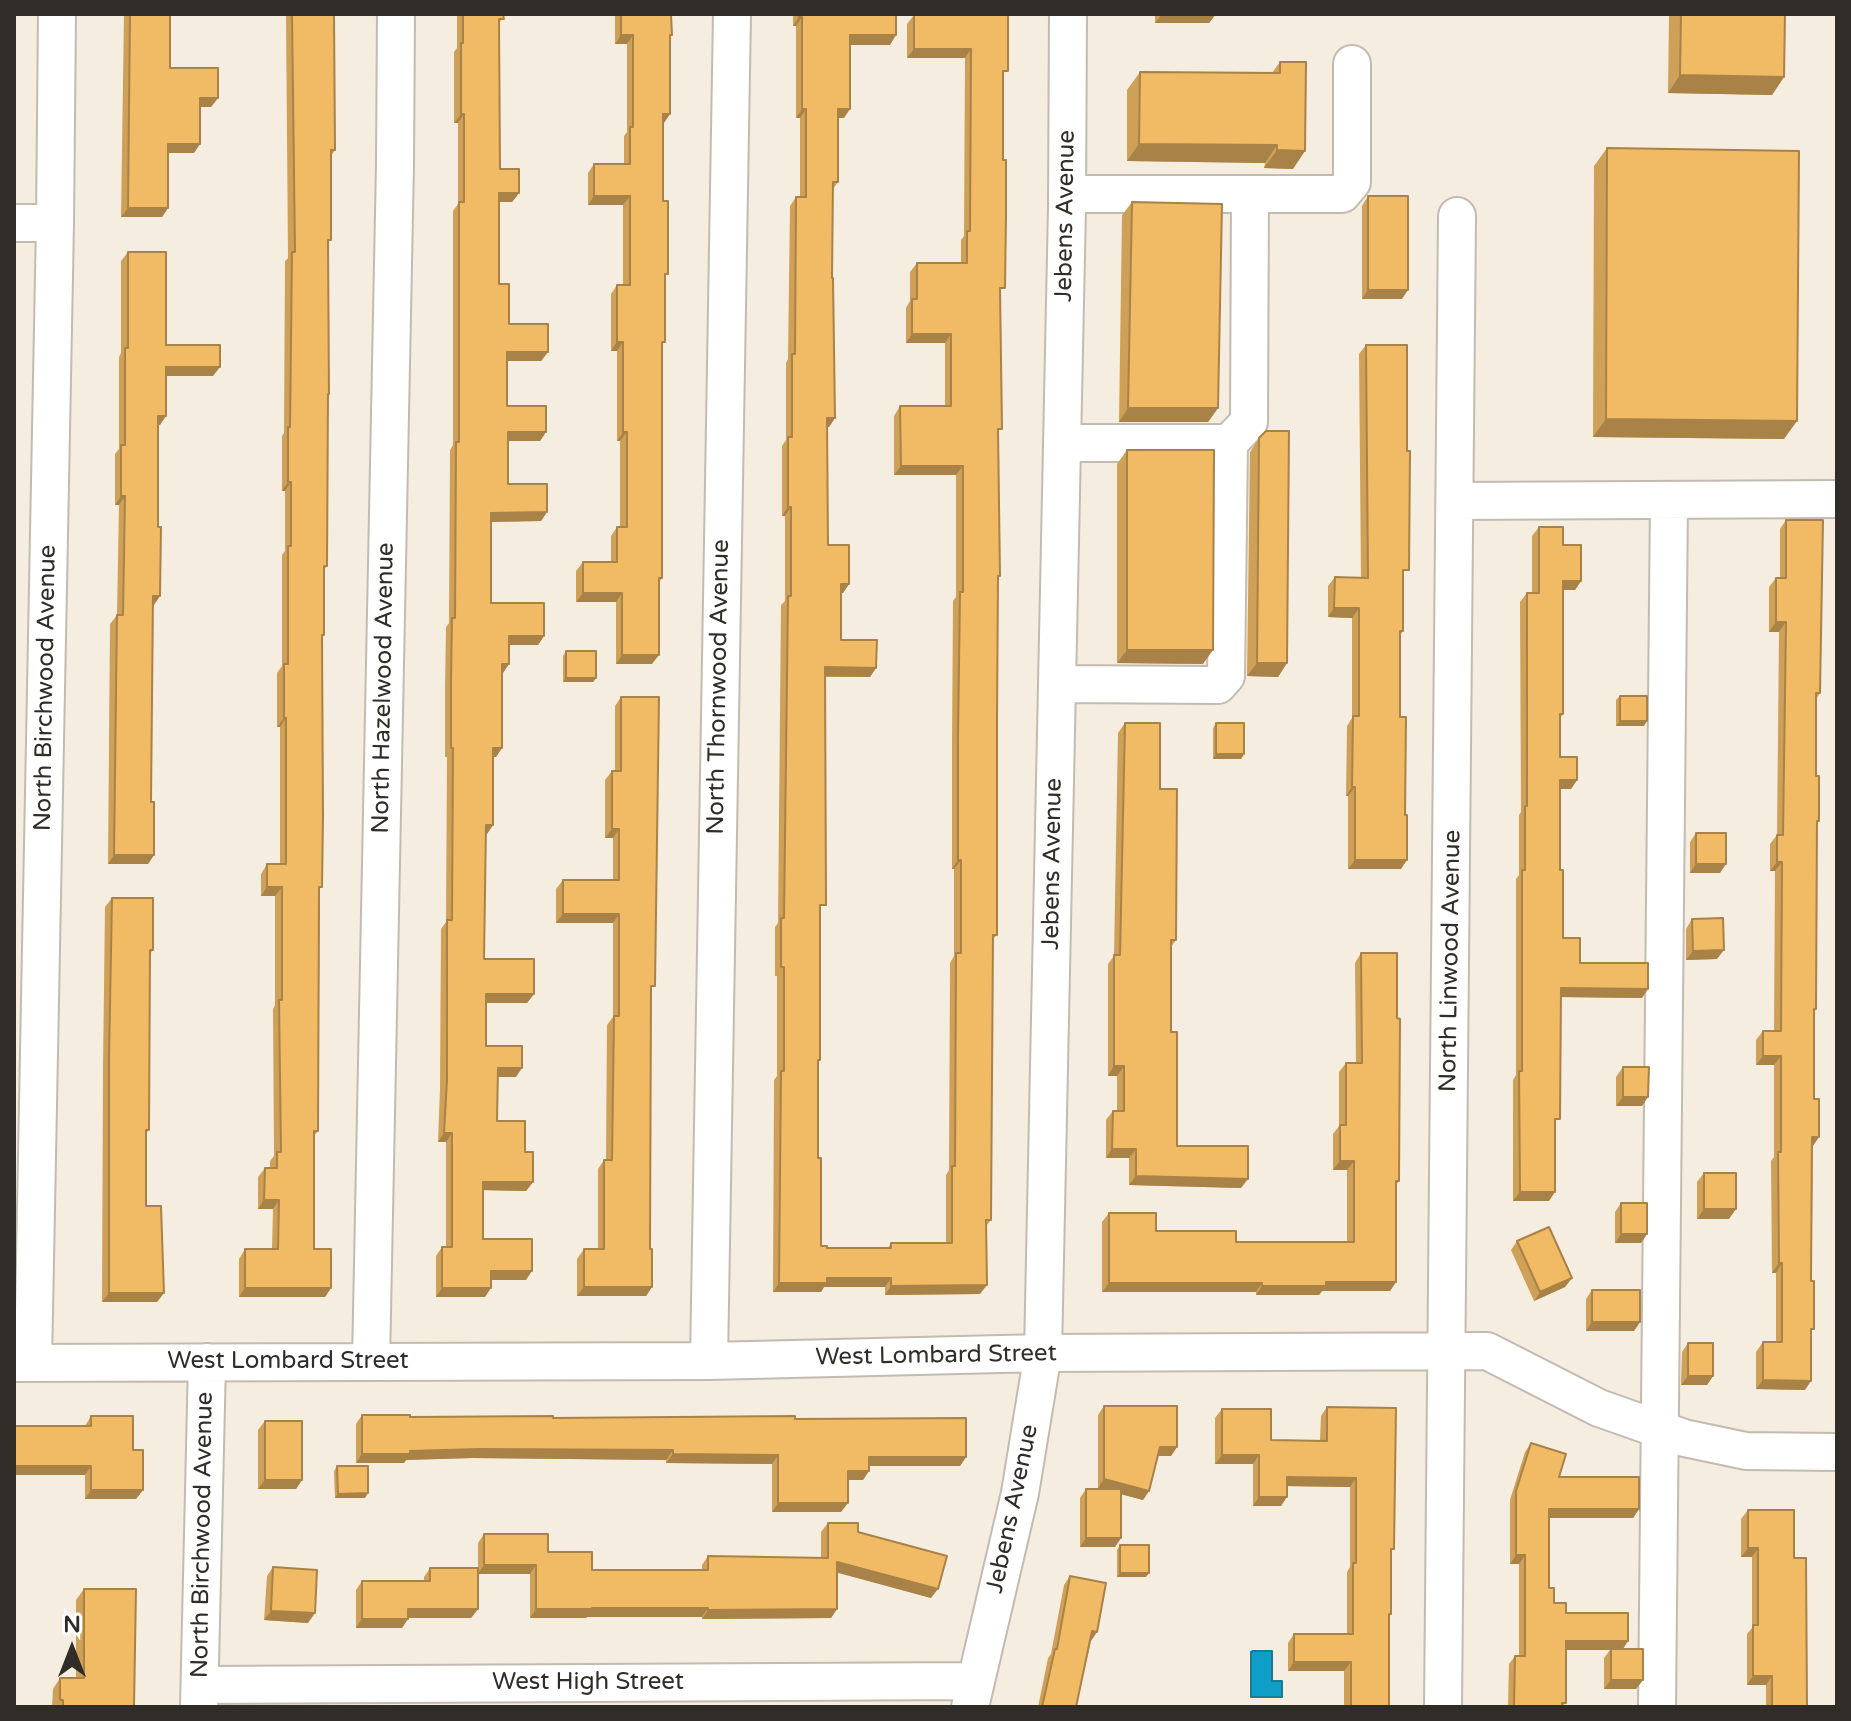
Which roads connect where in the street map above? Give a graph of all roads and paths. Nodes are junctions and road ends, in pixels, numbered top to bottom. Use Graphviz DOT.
graph roads {
  1 [pos="57,14"];
  2 [pos="396,14"];
  3 [pos="732,14"];
  4 [pos="1068,14"];
  5 [pos="1352,64"];
  6 [pos="1067,194"];
  7 [pos="1250,194"];
  8 [pos="1457,216"];
  9 [pos="14,223"];
  10 [pos="55,223"];
  11 [pos="1062,443"];
  12 [pos="1229,443"];
  13 [pos="1837,499"];
  14 [pos="1669,500"];
  15 [pos="1456,501"];
  16 [pos="1057,684"];
  17 [pos="1447,1350"];
  18 [pos="1043,1353"];
  19 [pos="709,1361"];
  20 [pos="207,1362"];
  21 [pos="371,1362"];
  22 [pos="24,1363"];
  23 [pos="1661,1428"];
  24 [pos="1837,1452"];
  25 [pos="973,1694"];
  26 [pos="200,1696"];
  27 [pos="1443,1707"];
  28 [pos="1657,1707"];
  1 -- 10 [label="street, North Birchwood Avenue"];
  2 -- 21 [label="street, North Hazelwood Avenue"];
  3 -- 19 [label="street, North Thornwood Avenue"];
  4 -- 6 [label="street, Jebens Avenue"];
  5 -- 7 [label="street"];
  6 -- 7 [label="street"];
  6 -- 11 [label="street, Jebens Avenue"];
  7 -- 12 [label="street"];
  8 -- 15 [label="street, North Linwood Avenue"];
  9 -- 10 [label="street"];
  10 -- 22 [label="street, North Birchwood Avenue"];
  11 -- 12 [label="street"];
  11 -- 16 [label="street, Jebens Avenue"];
  12 -- 16 [label="street"];
  13 -- 14 [label="street"];
  14 -- 15 [label="street"];
  14 -- 23 [label="street"];
  15 -- 17 [label="street, North Linwood Avenue"];
  16 -- 18 [label="street, Jebens Avenue"];
  17 -- 18 [label="street, West Lombard Street"];
  17 -- 23 [label="street, West Lombard Street"];
  17 -- 27 [label="street, North Linwood Avenue"];
  18 -- 19 [label="street, West Lombard Street"];
  18 -- 25 [label="street, Jebens Avenue"];
  19 -- 21 [label="street, West Lombard Street"];
  20 -- 21 [label="street, West Lombard Street"];
  20 -- 22 [label="street, West Lombard Street"];
  20 -- 26 [label="street, North Birchwood Avenue"];
  23 -- 24 [label="street, West Lombard Street"];
  23 -- 28 [label="street"];
  25 -- 26 [label="street, West High Street"];
}
